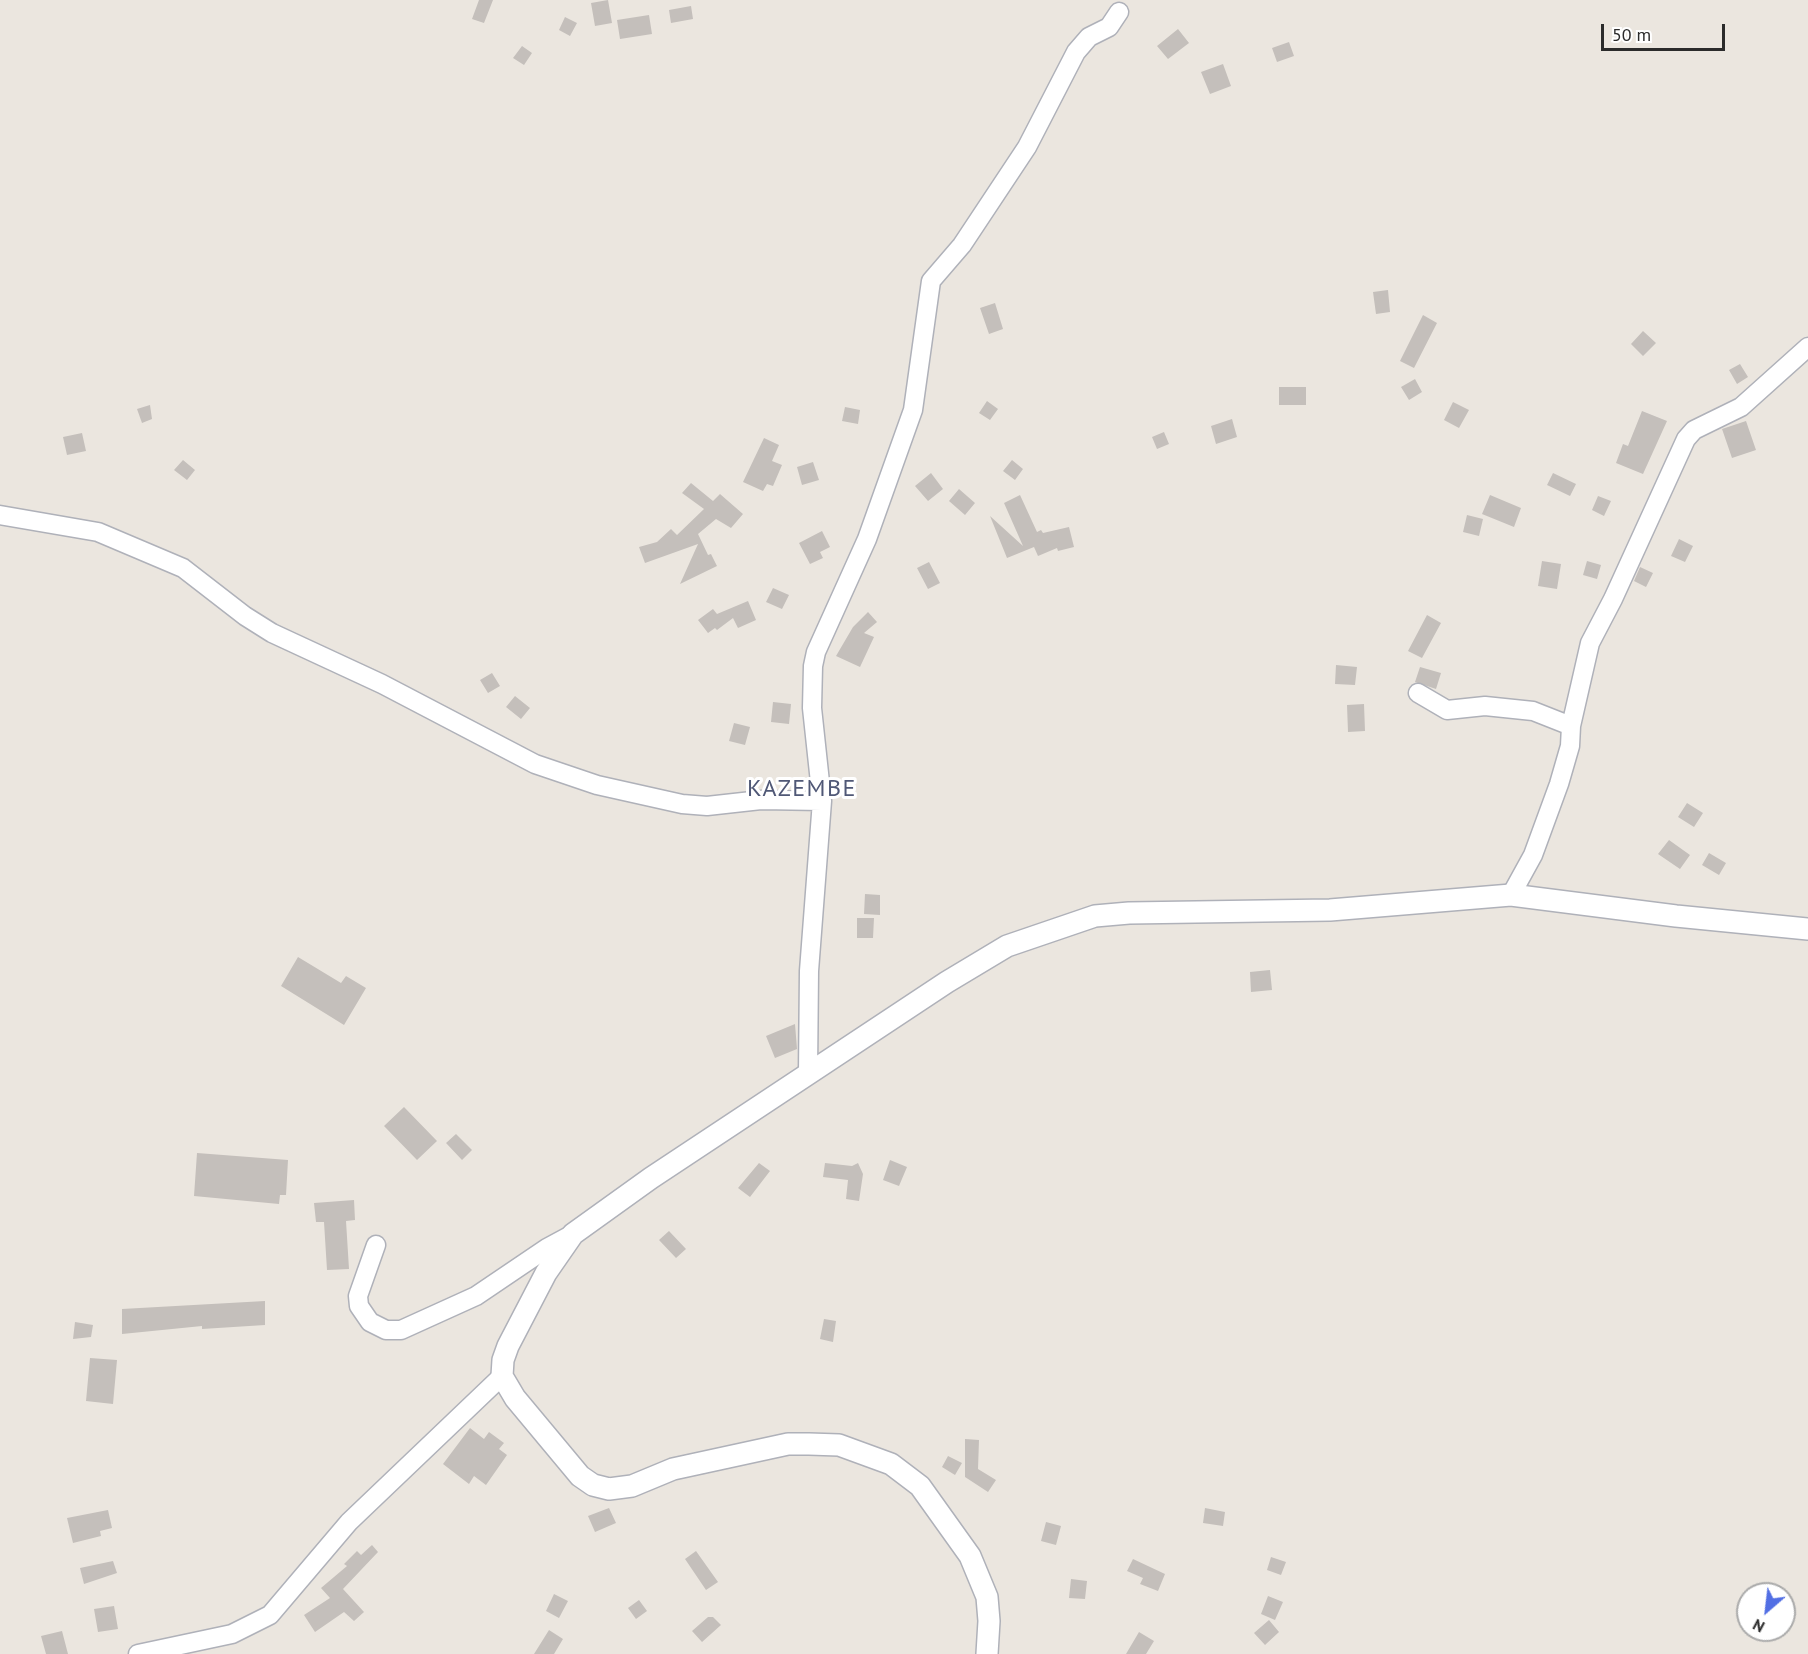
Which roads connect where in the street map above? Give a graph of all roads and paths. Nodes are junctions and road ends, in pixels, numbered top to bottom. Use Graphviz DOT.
graph roads {
  1 [pos="1119,12"];
  2 [pos="1808,347"];
  3 [pos="0,515"];
  4 [pos="1418,693"];
  5 [pos="1571,726"];
  6 [pos="822,801"];
  7 [pos="1511,895"];
  8 [pos="1808,929"];
  9 [pos="808,1072"];
  10 [pos="573,1234"];
  11 [pos="376,1245"];
  12 [pos="502,1376"];
  13 [pos="138,1654"];
  14 [pos="987,1654"];
  1 -- 6 [label="street"];
  2 -- 5 [label="street"];
  3 -- 6 [label="street"];
  4 -- 5 [label="street"];
  5 -- 7 [label="street"];
  6 -- 9 [label="street"];
  7 -- 8 [label="street"];
  7 -- 9 [label="street"];
  9 -- 10 [label="street"];
  10 -- 11 [label="street"];
  10 -- 12 [label="street"];
  12 -- 13 [label="street"];
  12 -- 14 [label="street"];
}
